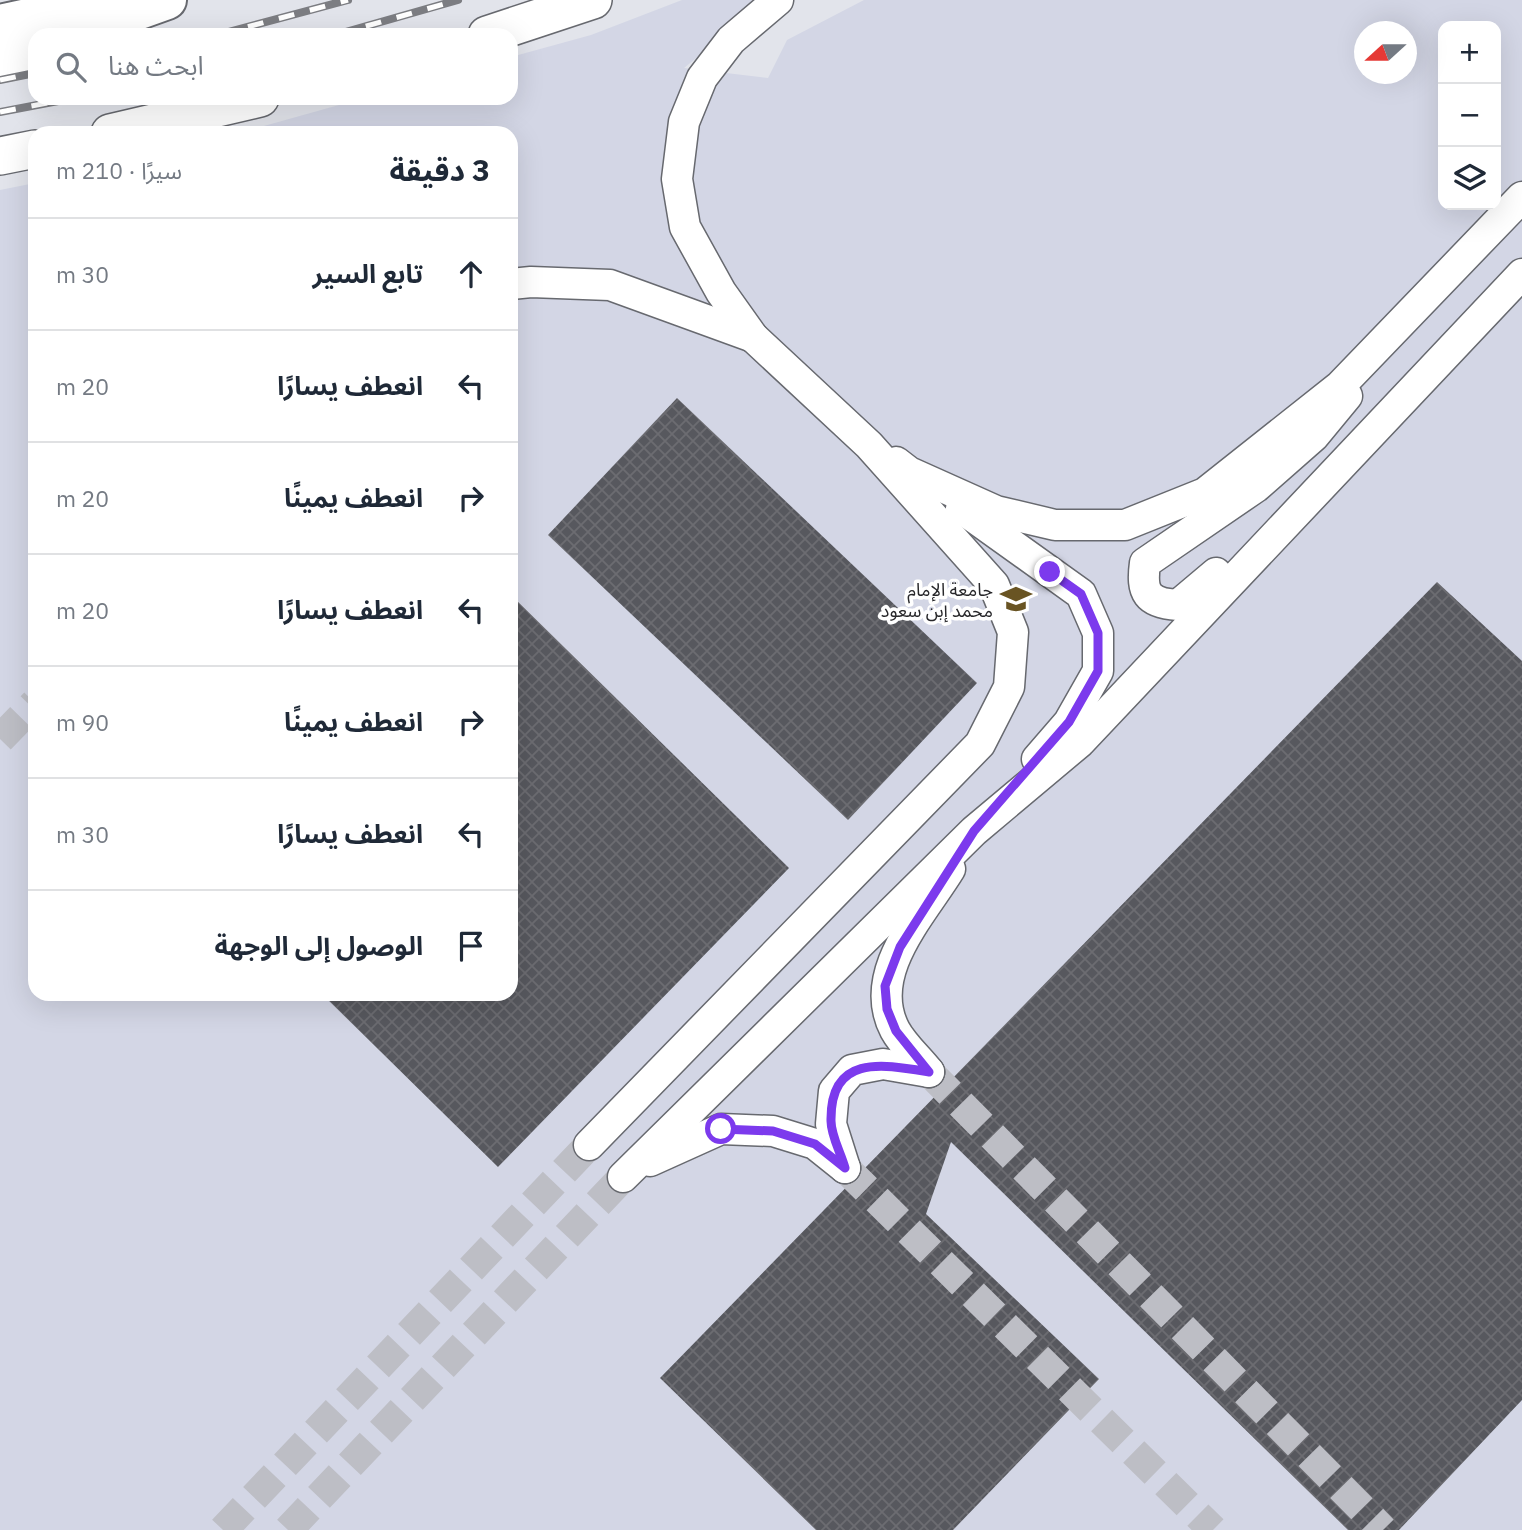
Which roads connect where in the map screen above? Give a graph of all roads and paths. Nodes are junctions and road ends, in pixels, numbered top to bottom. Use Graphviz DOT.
graph roads {
  1 [pos="110,0"];
  2 [pos="167,0"];
  3 [pos="593,0"];
  4 [pos="778,0"];
  5 [pos="0,24"];
  6 [pos="90,28"];
  7 [pos="507,28"];
  8 [pos="28,51"];
  9 [pos="0,61"];
  10 [pos="230,105"];
  11 [pos="140,126"];
  12 [pos="28,150"];
  13 [pos="0,156"];
  14 [pos="1522,197"];
  15 [pos="1522,274"];
  16 [pos="518,283"];
  17 [pos="1430,295"];
  18 [pos="753,337"];
  19 [pos="1417,385"];
  20 [pos="869,444"];
  21 [pos="909,472"];
  22 [pos="974,831"];
  23 [pos="589,1145"];
  1 -- 5 [label="highway"];
  2 -- 6 [label="highway"];
  3 -- 7 [label="main road"];
  4 -- 18 [label="lane"];
  8 -- 9 [label="highway"];
  10 -- 11 [label="main road"];
  12 -- 13 [label="main road"];
  14 -- 17 [label="lane"];
  15 -- 19 [label="lane"];
  16 -- 18 [label="lane"];
  17 -- 19 [label="lane"];
  17 -- 21 [label="lane"];
  18 -- 20 [label="lane"];
  19 -- 22 [label="lane"];
  20 -- 21 [label="lane"];
  20 -- 23 [label="lane"];
  21 -- 22 [label="lane"];
  22 -- 22 [label="lane"];
}
